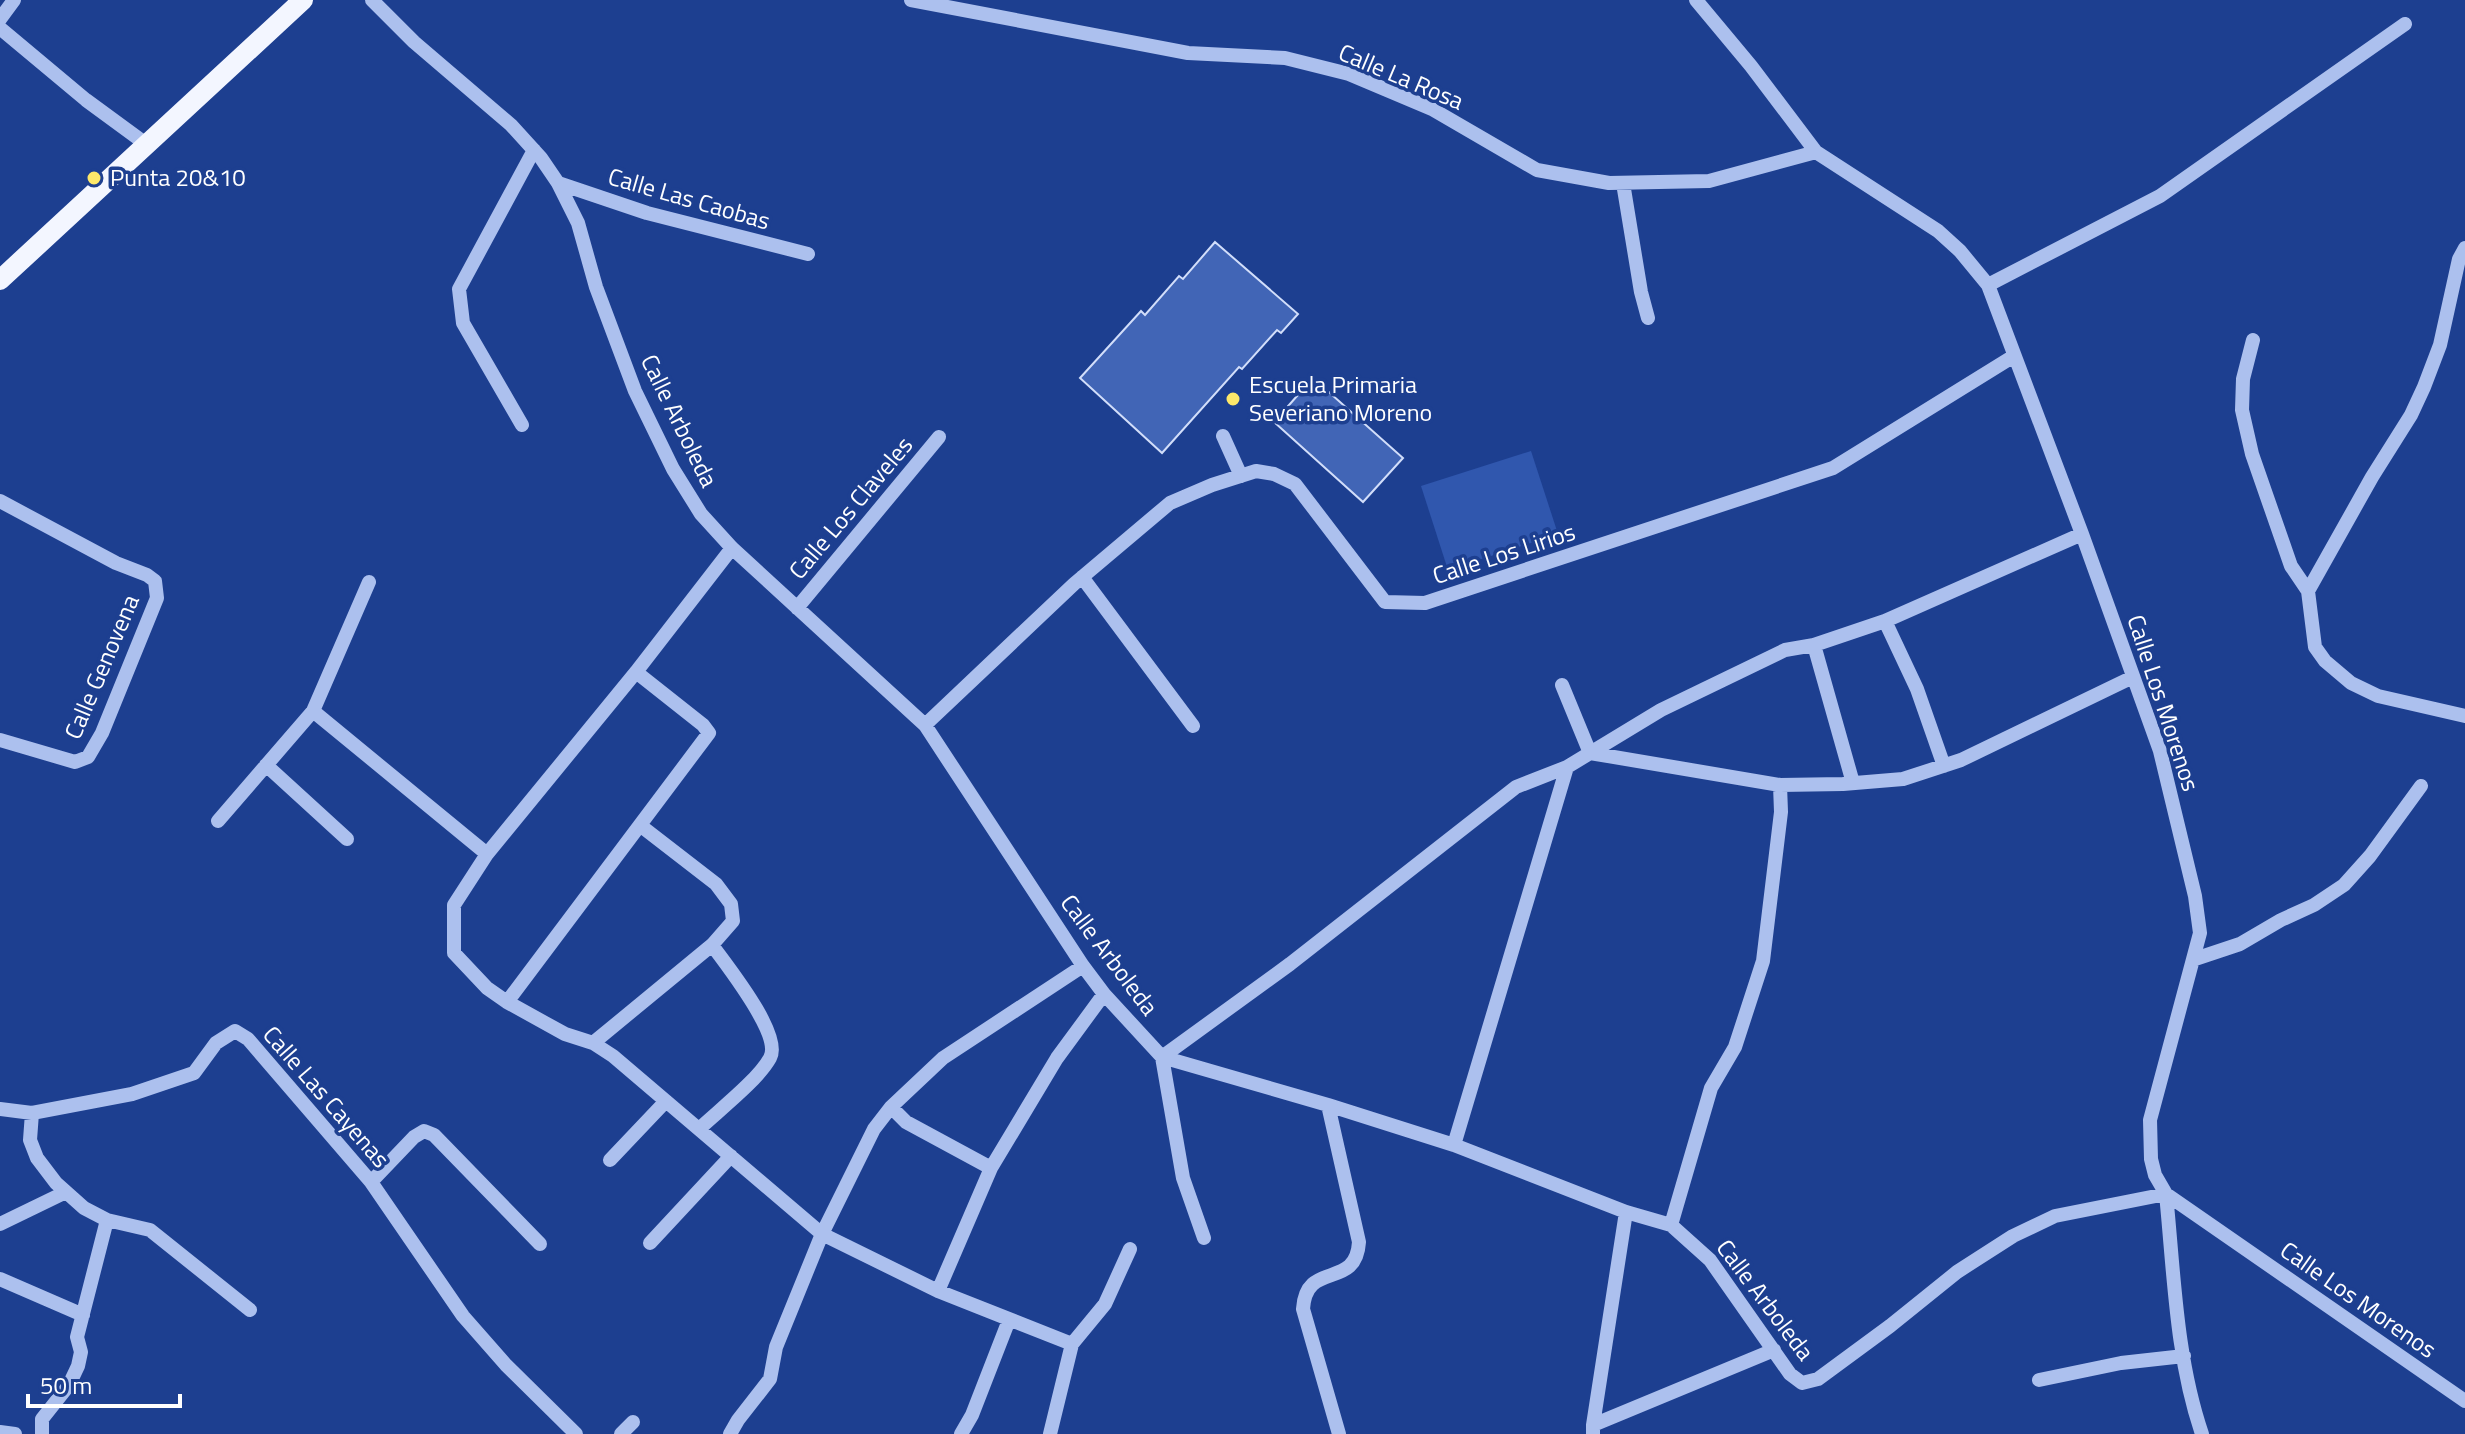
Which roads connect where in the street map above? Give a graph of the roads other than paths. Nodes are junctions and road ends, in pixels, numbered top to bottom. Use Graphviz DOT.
graph roads {
  1 [pos="14,0"];
  2 [pos="303,0"];
  3 [pos="372,0"];
  4 [pos="911,0"];
  5 [pos="1696,0"];
  6 [pos="0,19"];
  7 [pos="2405,24"];
  8 [pos="0,28"];
  9 [pos="146,144"];
  10 [pos="534,150"];
  11 [pos="1816,152"];
  12 [pos="558,183"];
  13 [pos="1623,183"];
  14 [pos="2465,248"];
  15 [pos="808,254"];
  16 [pos="0,280"];
  17 [pos="1988,285"];
  18 [pos="1648,318"];
  19 [pos="2253,340"];
  20 [pos="2014,356"];
  21 [pos="522,425"];
  22 [pos="1223,436"];
  23 [pos="939,437"];
  24 [pos="1241,476"];
  25 [pos="0,501"];
  26 [pos="2082,534"];
  27 [pos="732,548"];
  28 [pos="1082,577"];
  29 [pos="369,582"];
  30 [pos="2308,591"];
  31 [pos="797,608"];
  32 [pos="1885,621"];
  33 [pos="1814,645"];
  34 [pos="636,672"];
  35 [pos="2133,677"];
  36 [pos="1562,685"];
  37 [pos="313,711"];
  38 [pos="2465,716"];
  39 [pos="925,725"];
  40 [pos="1193,726"];
  41 [pos="0,740"];
  42 [pos="1590,753"];
  43 [pos="266,765"];
  44 [pos="1944,766"];
  45 [pos="1567,767"];
  46 [pos="1853,783"];
  47 [pos="1780,785"];
  48 [pos="2421,786"];
  49 [pos="218,821"];
  50 [pos="641,826"];
  51 [pos="347,839"];
  52 [pos="487,854"];
  53 [pos="712,945"];
  54 [pos="2195,959"];
  55 [pos="1083,966"];
  56 [pos="1104,994"];
  57 [pos="507,1002"];
  58 [pos="593,1043"];
  59 [pos="1162,1057"];
  60 [pos="666,1101"];
  61 [pos="1328,1105"];
  62 [pos="891,1107"];
  63 [pos="0,1109"];
  64 [pos="32,1113"];
  65 [pos="699,1129"];
  66 [pos="1454,1145"];
  67 [pos="731,1156"];
  68 [pos="610,1160"];
  69 [pos="991,1168"];
  70 [pos="371,1182"];
  71 [pos="66,1192"];
  72 [pos="2166,1194"];
  73 [pos="1626,1212"];
  74 [pos="107,1220"];
  75 [pos="0,1224"];
  76 [pos="1671,1225"];
  77 [pos="822,1234"];
  78 [pos="1204,1238"];
  79 [pos="650,1243"];
  80 [pos="540,1244"];
  81 [pos="1130,1249"];
  82 [pos="0,1279"];
  83 [pos="938,1291"];
  84 [pos="250,1310"];
  85 [pos="83,1315"];
  86 [pos="1009,1320"];
  87 [pos="1072,1344"];
  88 [pos="1774,1350"];
  89 [pos="2184,1356"];
  90 [pos="2039,1380"];
  91 [pos="2465,1401"];
  92 [pos="633,1422"];
  93 [pos="1593,1430"];
  94 [pos="0,1432"];
  95 [pos="15,1434"];
  96 [pos="42,1434"];
  97 [pos="576,1434"];
  98 [pos="621,1434"];
  99 [pos="730,1434"];
  100 [pos="961,1434"];
  101 [pos="1050,1434"];
  102 [pos="1339,1434"];
  103 [pos="2202,1434"];
  1 -- 6 [label="street"];
  2 -- 9 [label="main road"];
  3 -- 10 [label="street, Calle Arboleda"];
  4 -- 13 [label="street, Calle La Rosa"];
  5 -- 11 [label="street, Calle Los Morenos"];
  7 -- 17 [label="street"];
  8 -- 9 [label="street"];
  9 -- 16 [label="main road"];
  10 -- 12 [label="street, Calle Arboleda"];
  10 -- 21 [label="street"];
  11 -- 13 [label="street, Calle La Rosa"];
  11 -- 17 [label="street, Calle Los Morenos"];
  12 -- 15 [label="street, Calle Las Caobas"];
  12 -- 27 [label="street, Calle Arboleda"];
  13 -- 18 [label="street"];
  14 -- 30 [label="street"];
  17 -- 20 [label="street, Calle Los Morenos"];
  19 -- 30 [label="street"];
  20 -- 24 [label="street, Calle Los Lirios"];
  20 -- 26 [label="street, Calle Los Morenos"];
  22 -- 24 [label="street"];
  23 -- 31 [label="street, Calle Los Claveles"];
  24 -- 28 [label="street, Calle Los Lirios"];
  25 -- 41 [label="street, Calle Genovena"];
  26 -- 32 [label="street"];
  26 -- 35 [label="street, Calle Los Morenos"];
  27 -- 31 [label="street, Calle Arboleda"];
  27 -- 34 [label="street"];
  28 -- 39 [label="street, Calle Los Lirios"];
  28 -- 40 [label="street"];
  29 -- 37 [label="street"];
  30 -- 38 [label="street"];
  31 -- 39 [label="street, Calle Arboleda"];
  32 -- 33 [label="street"];
  32 -- 44 [label="street"];
  33 -- 42 [label="street"];
  33 -- 46 [label="street"];
  34 -- 50 [label="street"];
  34 -- 52 [label="street"];
  35 -- 44 [label="street"];
  35 -- 54 [label="street, Calle Los Morenos"];
  36 -- 42 [label="street"];
  37 -- 43 [label="street"];
  37 -- 52 [label="street"];
  39 -- 55 [label="street, Calle Arboleda"];
  42 -- 45 [label="street"];
  42 -- 47 [label="street"];
  43 -- 49 [label="street"];
  43 -- 51 [label="street"];
  44 -- 46 [label="street"];
  45 -- 59 [label="street"];
  45 -- 66 [label="street"];
  46 -- 47 [label="street"];
  47 -- 76 [label="street"];
  48 -- 54 [label="street"];
  50 -- 53 [label="street"];
  50 -- 57 [label="street"];
  52 -- 57 [label="street"];
  53 -- 58 [label="street"];
  53 -- 65 [label="street"];
  54 -- 72 [label="street, Calle Los Morenos"];
  55 -- 56 [label="street, Calle Arboleda"];
  55 -- 62 [label="street"];
  56 -- 59 [label="street, Calle Arboleda"];
  56 -- 69 [label="street"];
  57 -- 58 [label="street"];
  58 -- 60 [label="street"];
  59 -- 61 [label="street, Calle Arboleda"];
  59 -- 78 [label="street"];
  60 -- 65 [label="street"];
  60 -- 68 [label="street"];
  61 -- 66 [label="street, Calle Arboleda"];
  61 -- 102 [label="street"];
  62 -- 69 [label="street"];
  62 -- 77 [label="street"];
  63 -- 64 [label="street, Calle Las Cayenas"];
  64 -- 70 [label="street, Calle Las Cayenas"];
  64 -- 71 [label="street"];
  65 -- 67 [label="street"];
  66 -- 73 [label="street, Calle Arboleda"];
  67 -- 77 [label="street"];
  67 -- 79 [label="street"];
  69 -- 83 [label="street"];
  70 -- 80 [label="street"];
  70 -- 97 [label="street, Calle Las Cayenas"];
  71 -- 74 [label="street"];
  71 -- 75 [label="street"];
  72 -- 88 [label="street, Calle Arboleda"];
  72 -- 89 [label="street"];
  72 -- 91 [label="street, Calle Los Morenos"];
  73 -- 76 [label="street, Calle Arboleda"];
  73 -- 93 [label="street"];
  74 -- 84 [label="street"];
  74 -- 85 [label="street"];
  76 -- 88 [label="street, Calle Arboleda"];
  77 -- 83 [label="street"];
  77 -- 99 [label="street"];
  81 -- 87 [label="street"];
  82 -- 85 [label="street"];
  83 -- 86 [label="street"];
  85 -- 96 [label="street"];
  86 -- 87 [label="street"];
  86 -- 100 [label="street"];
  87 -- 101 [label="street"];
  88 -- 93 [label="street"];
  89 -- 90 [label="street"];
  89 -- 103 [label="street"];
  92 -- 98 [label="street"];
  94 -- 95 [label="street"];
}
